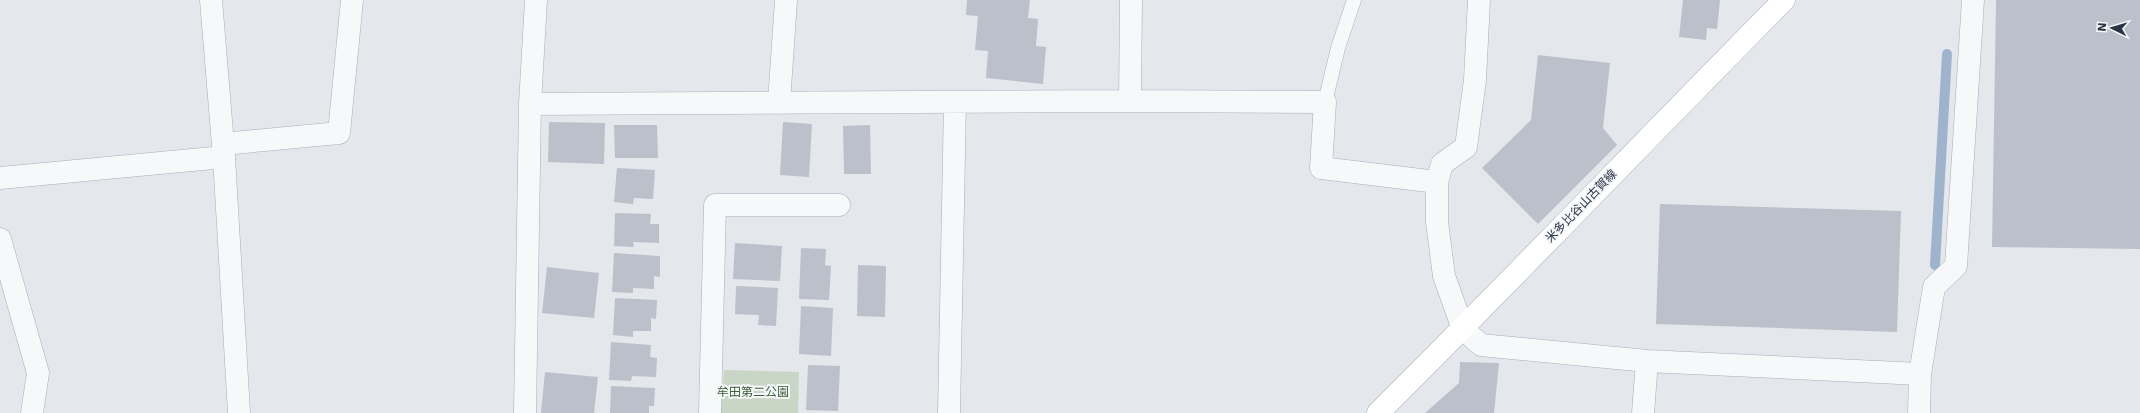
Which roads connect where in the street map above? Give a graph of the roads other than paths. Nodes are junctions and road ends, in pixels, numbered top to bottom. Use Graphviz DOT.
graph roads {
  1 [pos="211,0"];
  2 [pos="352,0"];
  3 [pos="536,0"];
  4 [pos="786,0"];
  5 [pos="1130,0"];
  6 [pos="1354,0"];
  7 [pos="1479,0"];
  8 [pos="1784,0"];
  9 [pos="1973,0"];
  10 [pos="1130,101"];
  11 [pos="955,102"];
  12 [pos="1325,102"];
  13 [pos="779,103"];
  14 [pos="530,104"];
  15 [pos="224,150"];
  16 [pos="0,178"];
  17 [pos="1437,182"];
  18 [pos="839,205"];
  19 [pos="0,239"];
  20 [pos="1463,329"];
  21 [pos="1648,361"];
  22 [pos="1920,374"];
  23 [pos="32,413"];
  24 [pos="239,413"];
  25 [pos="525,413"];
  26 [pos="710,413"];
  27 [pos="949,413"];
  28 [pos="1378,413"];
  29 [pos="1643,413"];
  30 [pos="1918,413"];
  1 -- 15 [label="street"];
  2 -- 15 [label="street"];
  3 -- 14 [label="street"];
  4 -- 13 [label="street"];
  5 -- 10 [label="street"];
  6 -- 12 [label="lane"];
  7 -- 17 [label="street"];
  8 -- 20 [label="main road, 米多比谷山古賀線"];
  9 -- 22 [label="street"];
  10 -- 11 [label="street"];
  10 -- 12 [label="street"];
  11 -- 13 [label="street"];
  11 -- 27 [label="street"];
  12 -- 17 [label="street"];
  13 -- 14 [label="street"];
  14 -- 25 [label="street"];
  15 -- 16 [label="street"];
  15 -- 24 [label="street"];
  17 -- 20 [label="street"];
  18 -- 26 [label="street"];
  19 -- 23 [label="street"];
  20 -- 21 [label="street"];
  20 -- 28 [label="main road, 米多比谷山古賀線"];
  21 -- 22 [label="street"];
  21 -- 29 [label="street"];
  22 -- 30 [label="street"];
}
